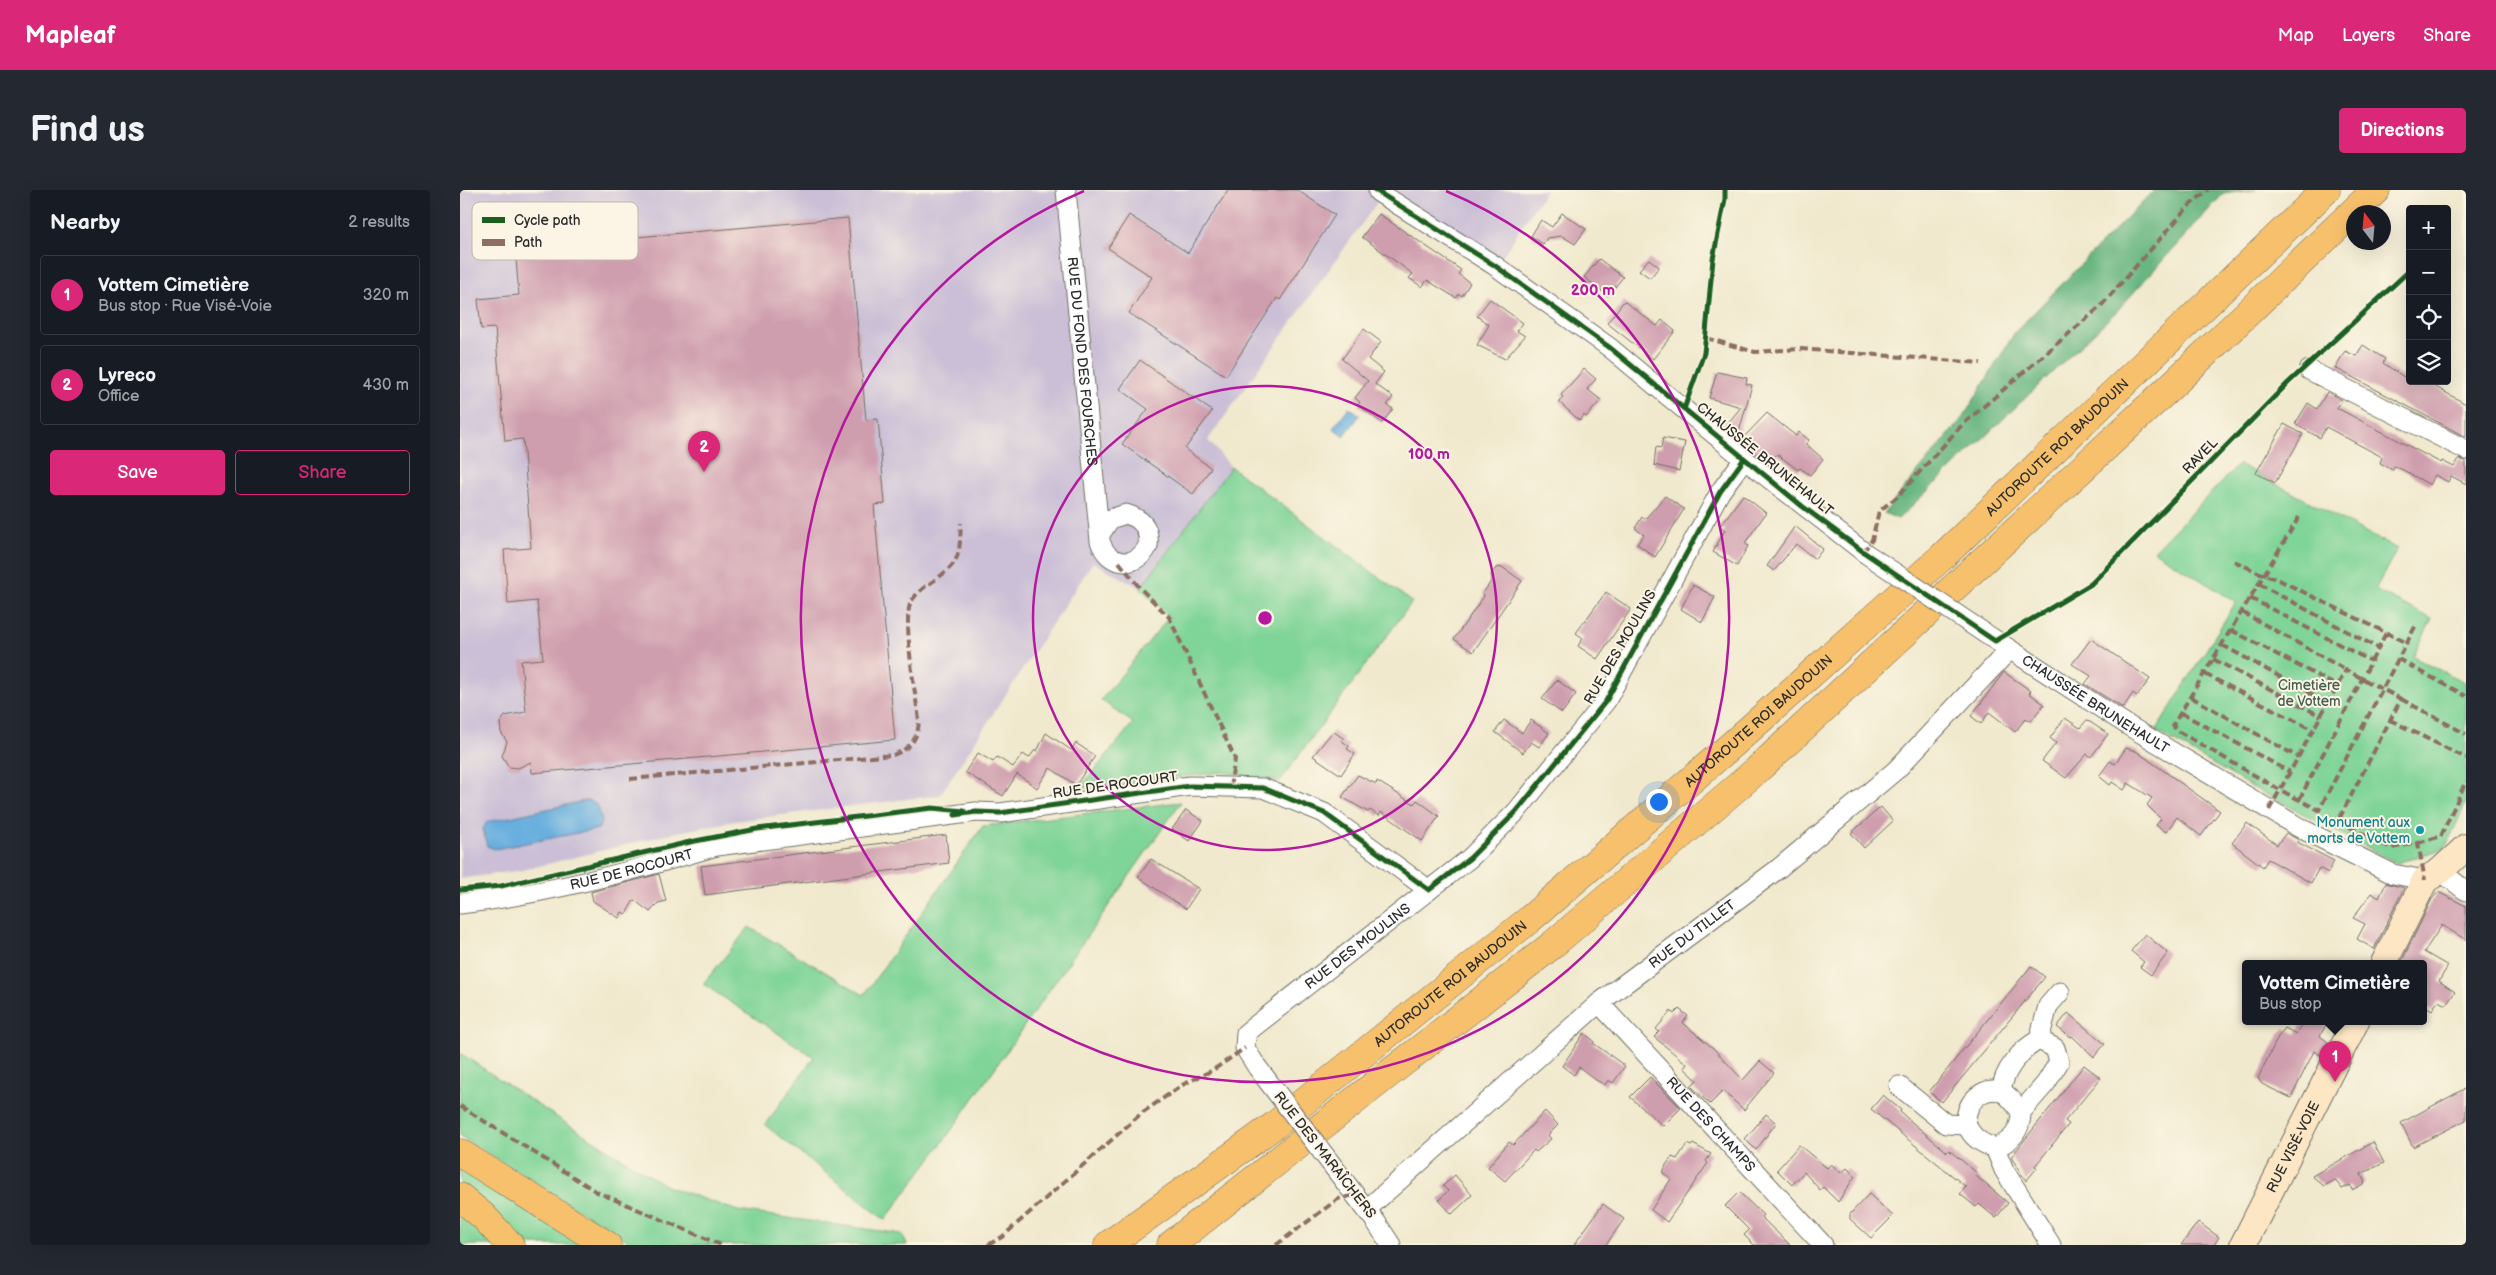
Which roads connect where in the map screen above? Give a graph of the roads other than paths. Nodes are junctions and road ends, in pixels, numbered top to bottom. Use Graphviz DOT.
graph roads {
  1 [pos="1066,190"];
  2 [pos="2326,190"];
  3 [pos="2376,190"];
  4 [pos="1378,192"];
  5 [pos="2309,370"];
  6 [pos="2466,450"];
  7 [pos="1744,459"];
  8 [pos="1101,533"];
  9 [pos="2009,650"];
  10 [pos="2466,847"];
  11 [pos="2433,876"];
  12 [pos="1429,890"];
  13 [pos="2466,891"];
  14 [pos="460,904"];
  15 [pos="2386,960"];
  16 [pos="2060,992"];
  17 [pos="1599,1003"];
  18 [pos="2354,1025"];
  19 [pos="2040,1040"];
  20 [pos="1256,1067"];
  21 [pos="1899,1086"];
  22 [pos="2001,1092"];
  23 [pos="2020,1112"];
  24 [pos="1966,1125"];
  25 [pos="1995,1148"];
  26 [pos="460,1153"];
  27 [pos="460,1197"];
  28 [pos="1367,1209"];
  29 [pos="510,1245"];
  30 [pos="607,1245"];
  31 [pos="1108,1245"];
  32 [pos="1172,1245"];
  33 [pos="1390,1245"];
  34 [pos="1823,1245"];
  35 [pos="2051,1245"];
  36 [pos="2243,1245"];
  1 -- 8 [label="street, RUE DU FOND DES FOURCHES"];
  2 -- 31 [label="highway, AUTOROUTE ROI BAUDOUIN"];
  3 -- 32 [label="highway"];
  4 -- 7 [label="street, CHAUSSÉE BRUNEHAULT"];
  5 -- 6 [label="street"];
  7 -- 9 [label="street, CHAUSSÉE BRUNEHAULT, bridge"];
  7 -- 12 [label="street, RUE DES MOULINS"];
  9 -- 11 [label="street, CHAUSSÉE BRUNEHAULT"];
  9 -- 17 [label="street, RUE DU TILLET"];
  10 -- 11 [label="street"];
  11 -- 13 [label="street, CHAUSSÉE BRUNEHAULT"];
  11 -- 15 [label="street"];
  12 -- 14 [label="street, RUE DE ROCOURT"];
  12 -- 20 [label="street, RUE DES MOULINS"];
  16 -- 19 [label="street"];
  17 -- 28 [label="street, RUE DU TILLET"];
  17 -- 34 [label="street, RUE DES CHAMPS"];
  18 -- 36 [label="street, RUE VISÉ-VOIE"];
  19 -- 22 [label="street"];
  19 -- 23 [label="street"];
  20 -- 28 [label="street, RUE DES MARAÎCHERS, bridge"];
  21 -- 24 [label="street"];
  22 -- 23 [label="street"];
  22 -- 24 [label="street"];
  23 -- 25 [label="street"];
  24 -- 25 [label="street"];
  25 -- 35 [label="street"];
  26 -- 30 [label="highway"];
  27 -- 29 [label="highway"];
  28 -- 33 [label="street, RUE DES MARAÎCHERS"];
}
